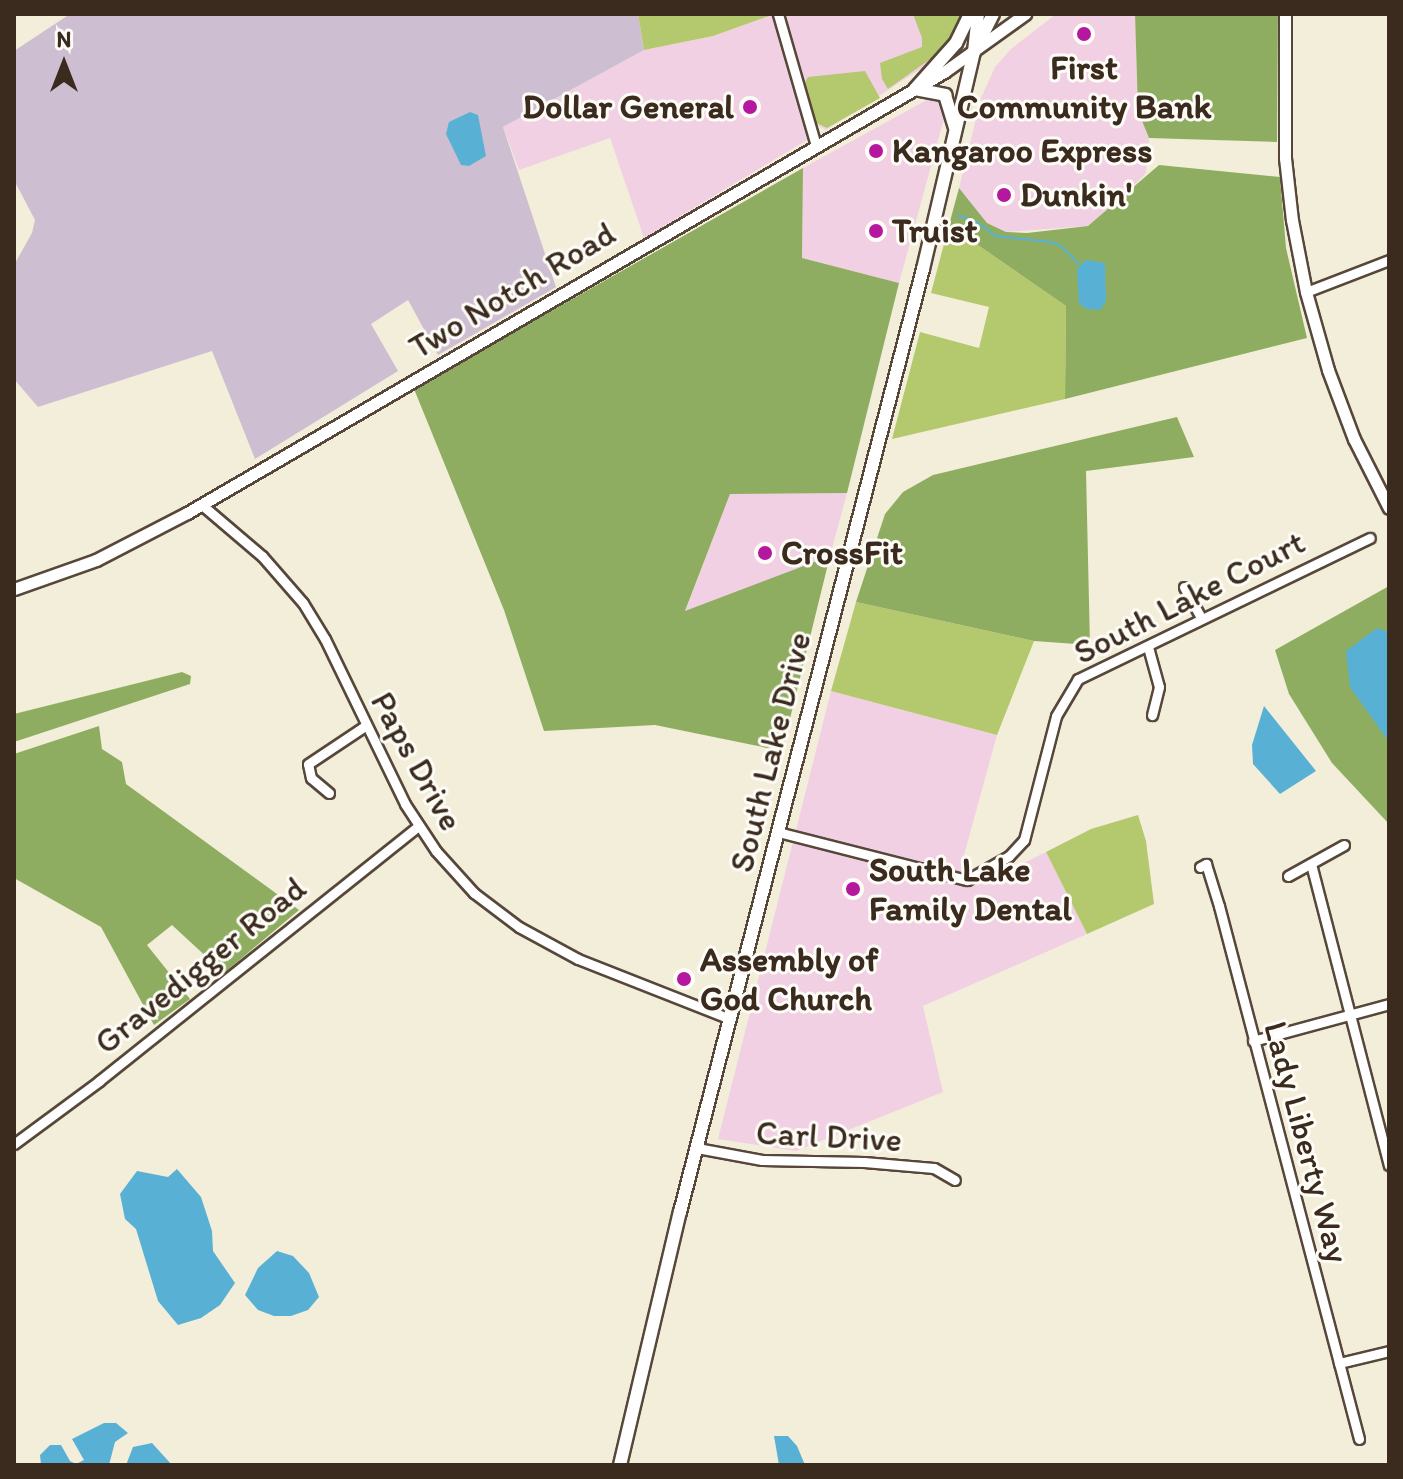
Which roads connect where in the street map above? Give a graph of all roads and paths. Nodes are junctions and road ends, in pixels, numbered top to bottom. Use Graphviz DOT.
graph roads {
  1 [pos="778,14"];
  2 [pos="970,14"];
  3 [pos="978,14"];
  4 [pos="993,14"];
  5 [pos="1025,14"];
  6 [pos="1285,14"];
  7 [pos="974,52"];
  8 [pos="915,89"];
  9 [pos="956,132"];
  10 [pos="816,146"];
  11 [pos="1389,260"];
  12 [pos="1306,292"];
  13 [pos="202,505"];
  14 [pos="1389,507"];
  15 [pos="1370,538"];
  16 [pos="1184,587"];
  17 [pos="14,589"];
  18 [pos="1201,618"];
  19 [pos="1148,647"];
  20 [pos="1152,715"];
  21 [pos="365,726"];
  22 [pos="329,793"];
  23 [pos="419,826"];
  24 [pos="778,832"];
  25 [pos="1344,845"];
  26 [pos="1311,864"];
  27 [pos="1200,867"];
  28 [pos="1288,876"];
  29 [pos="1389,1004"];
  30 [pos="1350,1015"];
  31 [pos="730,1019"];
  32 [pos="1253,1041"];
  33 [pos="1384,1124"];
  34 [pos="14,1144"];
  35 [pos="697,1148"];
  36 [pos="1389,1165"];
  37 [pos="955,1180"];
  38 [pos="1389,1351"];
  39 [pos="1339,1363"];
  40 [pos="1359,1439"];
  41 [pos="620,1465"];
  1 -- 10 [label="street"];
  2 -- 8 [label="main road"];
  3 -- 7 [label="main road, South Lake Drive"];
  4 -- 7 [label="main road, South Lake Drive"];
  5 -- 7 [label="street, Two Notch Road"];
  6 -- 12 [label="street"];
  7 -- 8 [label="street, Two Notch Road"];
  7 -- 9 [label="main road, South Lake Drive"];
  8 -- 9 [label="main road"];
  8 -- 10 [label="street, Two Notch Road"];
  9 -- 24 [label="main road, South Lake Drive"];
  10 -- 13 [label="street, Two Notch Road"];
  11 -- 12 [label="street"];
  12 -- 14 [label="street"];
  13 -- 17 [label="street, Two Notch Road"];
  13 -- 21 [label="street, Paps Drive"];
  15 -- 18 [label="street, South Lake Court"];
  16 -- 18 [label="street"];
  18 -- 19 [label="street, South Lake Court"];
  19 -- 20 [label="street"];
  19 -- 24 [label="street, South Lake Court"];
  21 -- 22 [label="street"];
  21 -- 23 [label="street, Paps Drive"];
  23 -- 31 [label="street, Paps Drive"];
  23 -- 34 [label="street, Gravedigger Road"];
  24 -- 31 [label="main road, South Lake Drive"];
  25 -- 26 [label="street"];
  26 -- 28 [label="street"];
  26 -- 30 [label="street"];
  27 -- 32 [label="street, Lady Liberty Way"];
  29 -- 30 [label="street"];
  30 -- 32 [label="street"];
  30 -- 33 [label="street"];
  31 -- 35 [label="main road, South Lake Drive"];
  32 -- 39 [label="street, Lady Liberty Way"];
  33 -- 36 [label="street"];
  35 -- 37 [label="street, Carl Drive"];
  35 -- 41 [label="main road, South Lake Drive"];
  38 -- 39 [label="street"];
  39 -- 40 [label="street, Lady Liberty Way"];
}
